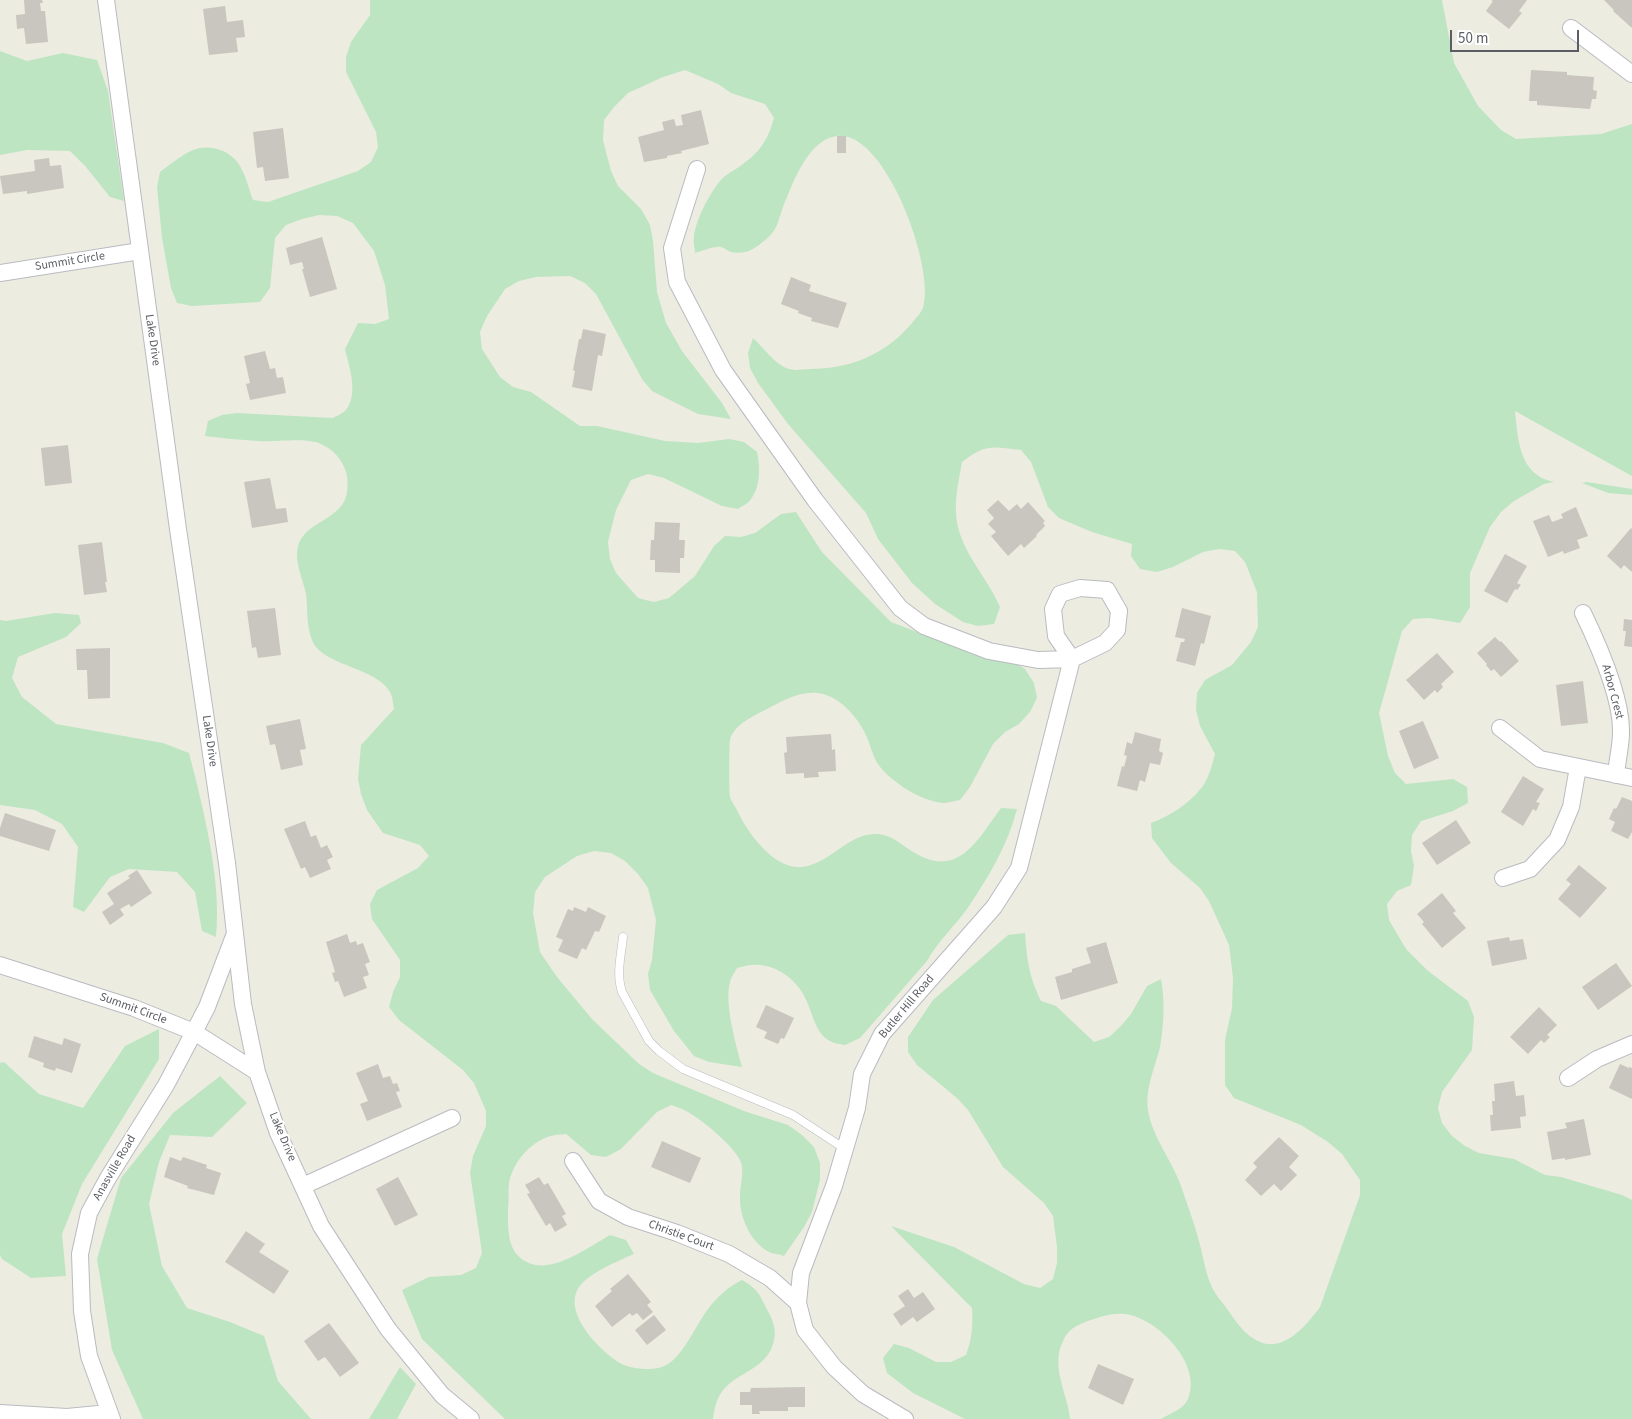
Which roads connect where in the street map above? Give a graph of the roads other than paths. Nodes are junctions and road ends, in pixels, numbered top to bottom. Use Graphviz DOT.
graph roads {
  1 [pos="106,0"];
  2 [pos="1571,28"];
  3 [pos="1632,74"];
  4 [pos="697,169"];
  5 [pos="140,251"];
  6 [pos="0,273"];
  7 [pos="1582,613"];
  8 [pos="1072,659"];
  9 [pos="1500,728"];
  10 [pos="1578,767"];
  11 [pos="1616,774"];
  12 [pos="1632,778"];
  13 [pos="1503,878"];
  14 [pos="235,934"];
  15 [pos="623,937"];
  16 [pos="0,965"];
  17 [pos="194,1032"];
  18 [pos="1632,1044"];
  19 [pos="256,1072"];
  20 [pos="1568,1078"];
  21 [pos="452,1118"];
  22 [pos="845,1149"];
  23 [pos="572,1161"];
  24 [pos="303,1186"];
  25 [pos="798,1303"];
  26 [pos="0,1413"];
  27 [pos="110,1416"];
  28 [pos="471,1419"];
  29 [pos="905,1419"];
  1 -- 5 [label="street, Lake Drive"];
  2 -- 3 [label="street"];
  4 -- 8 [label="street"];
  5 -- 6 [label="street, Summit Circle"];
  5 -- 14 [label="street, Lake Drive"];
  7 -- 11 [label="street, Arbor Crest"];
  8 -- 8 [label="street"];
  8 -- 22 [label="street, Butler Hill Road"];
  9 -- 10 [label="street"];
  10 -- 11 [label="street"];
  10 -- 13 [label="street"];
  11 -- 12 [label="street"];
  14 -- 17 [label="street, Anasville Road"];
  14 -- 19 [label="street, Lake Drive"];
  15 -- 22 [label="lane"];
  16 -- 17 [label="street, Summit Circle"];
  17 -- 19 [label="street, Summit Circle"];
  17 -- 27 [label="street, Anasville Road"];
  18 -- 20 [label="street"];
  19 -- 24 [label="street, Lake Drive"];
  21 -- 24 [label="street"];
  22 -- 25 [label="street, Butler Hill Road"];
  23 -- 25 [label="street, Christie Court"];
  24 -- 28 [label="street, Lake Drive"];
  25 -- 29 [label="street, Butler Hill Road"];
  26 -- 27 [label="street"];
}
